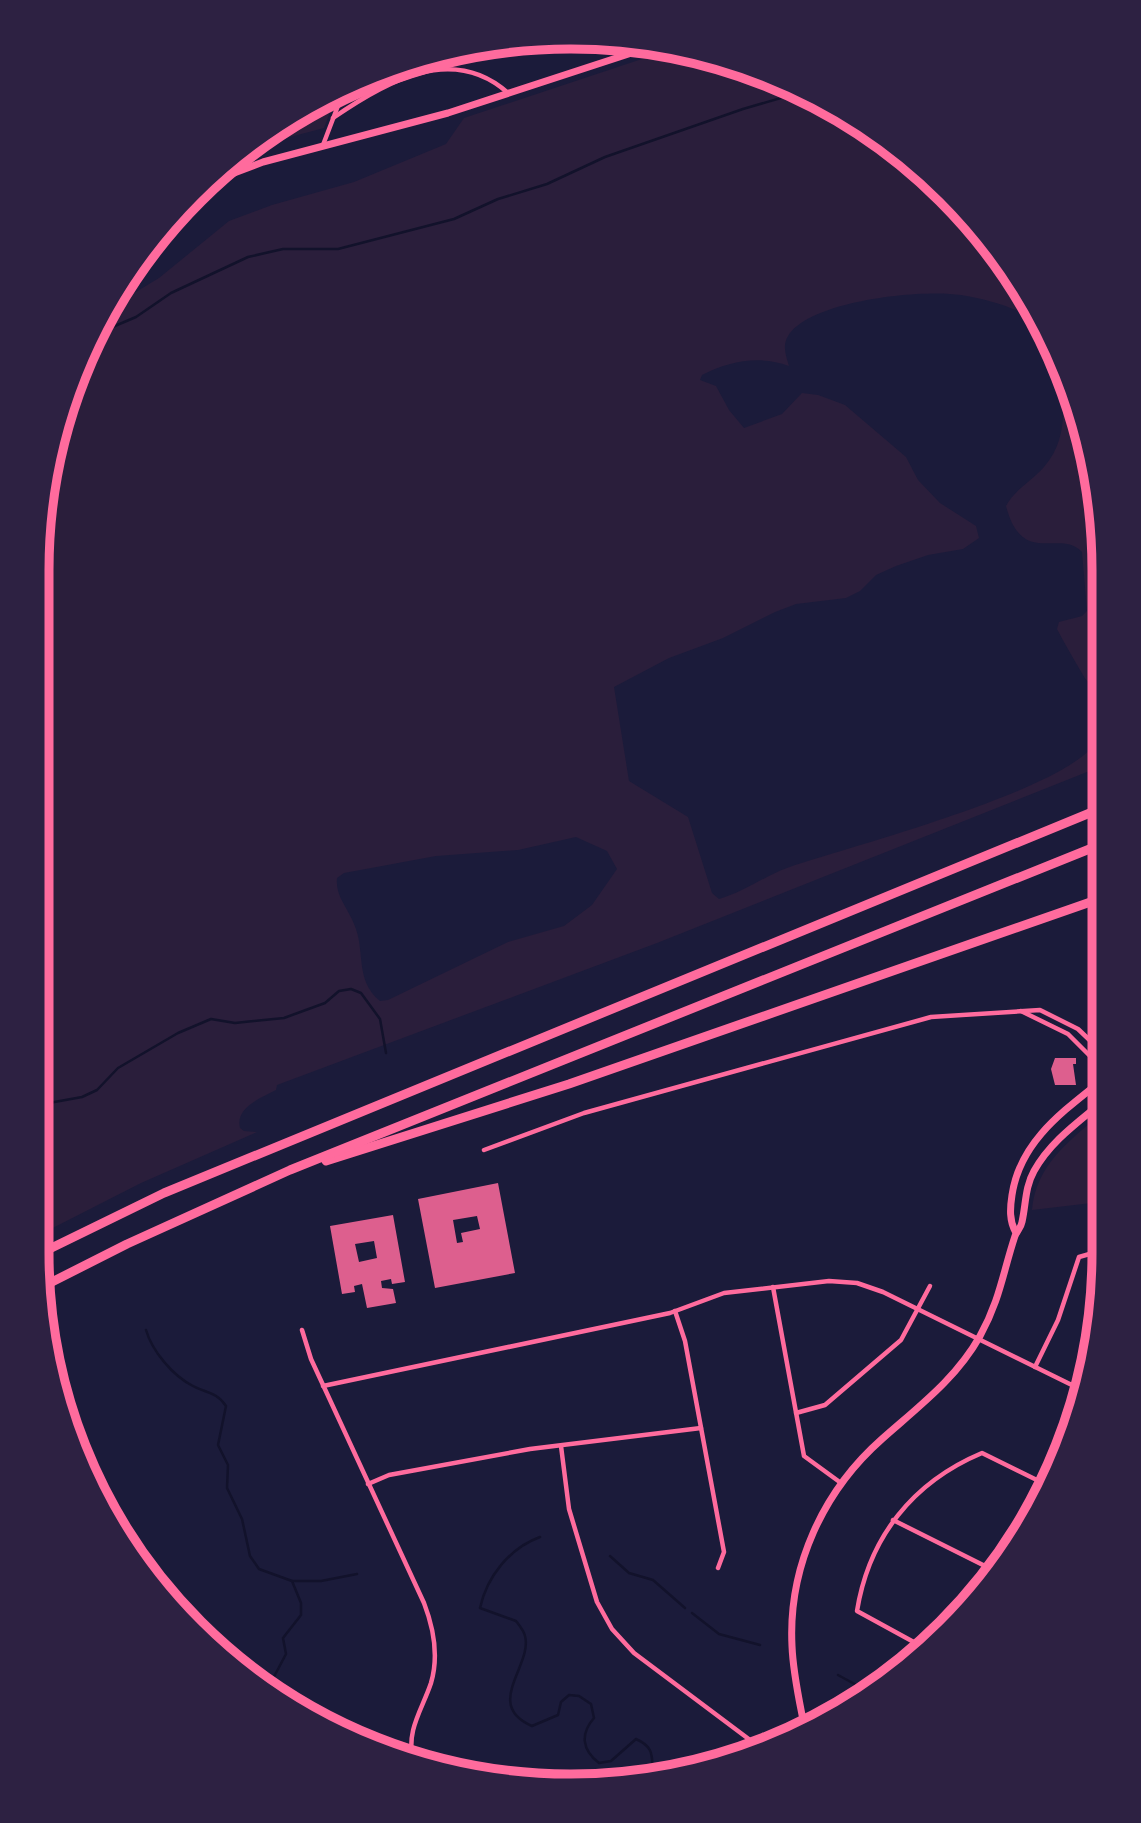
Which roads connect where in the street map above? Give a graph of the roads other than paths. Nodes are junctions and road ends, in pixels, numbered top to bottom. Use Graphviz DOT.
graph roads {
  1 [pos="633,52"];
  2 [pos="509,93"];
  3 [pos="339,104"];
  4 [pos="333,118"];
  5 [pos="323,146"];
  6 [pos="232,174"];
  7 [pos="1092,812"];
  8 [pos="1092,848"];
  9 [pos="1092,902"];
  10 [pos="1021,1011"];
  11 [pos="1092,1042"];
  12 [pos="1092,1058"];
  13 [pos="1092,1089"];
  14 [pos="1092,1111"];
  15 [pos="484,1150"];
  16 [pos="290,1170"];
  17 [pos="1016,1233"];
  18 [pos="49,1249"];
  19 [pos="1092,1253"];
  20 [pos="50,1283"];
  21 [pos="930,1286"];
  22 [pos="773,1287"];
  23 [pos="918,1310"];
  24 [pos="675,1311"];
  25 [pos="302,1330"];
  26 [pos="979,1339"];
  27 [pos="1035,1367"];
  28 [pos="1074,1386"];
  29 [pos="323,1387"];
  30 [pos="796,1413"];
  31 [pos="701,1428"];
  32 [pos="561,1446"];
  33 [pos="1039,1481"];
  34 [pos="841,1483"];
  35 [pos="368,1484"];
  36 [pos="893,1520"];
  37 [pos="986,1567"];
  38 [pos="718,1569"];
  39 [pos="916,1643"];
  40 [pos="803,1719"];
  41 [pos="751,1741"];
  42 [pos="411,1749"];
  1 -- 2 [label="main road"];
  2 -- 4 [label="street"];
  2 -- 5 [label="main road"];
  3 -- 4 [label="street"];
  4 -- 5 [label="street"];
  5 -- 6 [label="main road"];
  7 -- 18 [label="highway"];
  8 -- 16 [label="highway"];
  9 -- 16 [label="highway"];
  10 -- 11 [label="street"];
  10 -- 12 [label="street"];
  10 -- 15 [label="street"];
  13 -- 17 [label="main road"];
  14 -- 17 [label="main road"];
  16 -- 20 [label="highway"];
  17 -- 26 [label="main road"];
  19 -- 27 [label="street"];
  21 -- 23 [label="street"];
  22 -- 23 [label="street"];
  22 -- 24 [label="street"];
  22 -- 30 [label="street"];
  23 -- 26 [label="street"];
  23 -- 30 [label="street"];
  24 -- 29 [label="street"];
  24 -- 31 [label="street"];
  25 -- 29 [label="street"];
  26 -- 27 [label="street"];
  26 -- 34 [label="main road"];
  27 -- 28 [label="street"];
  29 -- 35 [label="street"];
  30 -- 34 [label="street"];
  31 -- 32 [label="street"];
  31 -- 38 [label="street"];
  32 -- 35 [label="street"];
  32 -- 41 [label="street"];
  33 -- 36 [label="street"];
  34 -- 40 [label="main road"];
  35 -- 42 [label="street"];
  36 -- 37 [label="street"];
  36 -- 39 [label="street"];
}
